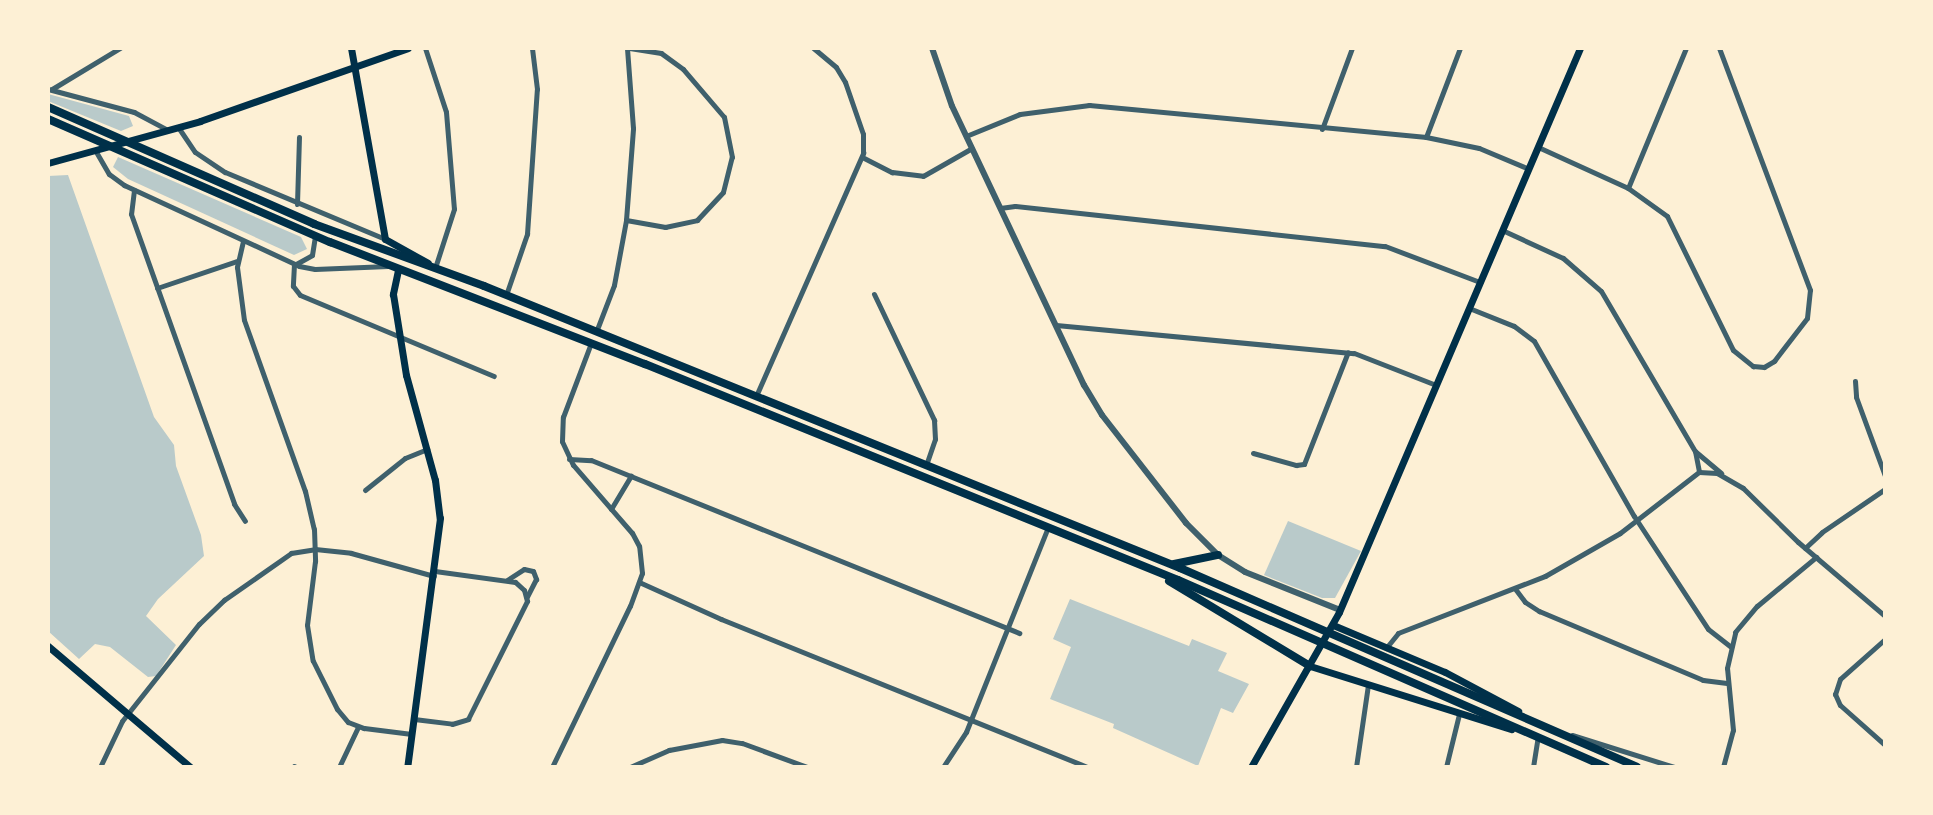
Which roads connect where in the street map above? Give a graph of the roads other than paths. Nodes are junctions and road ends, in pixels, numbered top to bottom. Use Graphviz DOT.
graph roads {
  1 [pos="120,48"];
  2 [pos="351,48"];
  3 [pos="408,48"];
  4 [pos="425,48"];
  5 [pos="531,48"];
  6 [pos="628,48"];
  7 [pos="813,48"];
  8 [pos="932,48"];
  9 [pos="1352,48"];
  10 [pos="1460,48"];
  11 [pos="1580,48"];
  12 [pos="1686,48"];
  13 [pos="1719,48"];
  14 [pos="356,66"];
  15 [pos="50,89"];
  16 [pos="48,107"];
  17 [pos="48,119"];
  18 [pos="178,127"];
  19 [pos="1322,129"];
  20 [pos="168,130"];
  21 [pos="966,136"];
  22 [pos="299,137"];
  23 [pos="1426,137"];
  24 [pos="1538,147"];
  25 [pos="972,148"];
  26 [pos="95,150"];
  27 [pos="862,157"];
  28 [pos="48,163"];
  29 [pos="1529,169"];
  30 [pos="1628,188"];
  31 [pos="134,190"];
  32 [pos="297,204"];
  33 [pos="1000,208"];
  34 [pos="626,220"];
  35 [pos="1502,230"];
  36 [pos="315,236"];
  37 [pos="385,239"];
  38 [pos="243,241"];
  39 [pos="237,261"];
  40 [pos="294,264"];
  41 [pos="389,266"];
  42 [pos="435,268"];
  43 [pos="398,270"];
  44 [pos="1480,282"];
  45 [pos="157,288"];
  46 [pos="874,294"];
  47 [pos="506,295"];
  48 [pos="1469,308"];
  49 [pos="1056,325"];
  50 [pos="596,332"];
  51 [pos="400,337"];
  52 [pos="591,343"];
  53 [pos="1348,352"];
  54 [pos="494,376"];
  55 [pos="1855,381"];
  56 [pos="1436,385"];
  57 [pos="756,396"];
  58 [pos="427,449"];
  59 [pos="1695,451"];
  60 [pos="1253,453"];
  61 [pos="569,459"];
  62 [pos="927,465"];
  63 [pos="1699,472"];
  64 [pos="1722,475"];
  65 [pos="631,476"];
  66 [pos="1885,476"];
  67 [pos="1885,489"];
  68 [pos="365,490"];
  69 [pos="611,509"];
  70 [pos="245,521"];
  71 [pos="1637,521"];
  72 [pos="1048,527"];
  73 [pos="1806,548"];
  74 [pos="315,549"];
  75 [pos="1218,555"];
  76 [pos="1816,557"];
  77 [pos="1171,564"];
  78 [pos="1149,568"];
  79 [pos="434,573"];
  80 [pos="507,580"];
  81 [pos="639,582"];
  82 [pos="1516,590"];
  83 [pos="527,597"];
  84 [pos="1340,610"];
  85 [pos="1885,616"];
  86 [pos="1332,626"];
  87 [pos="1009,628"];
  88 [pos="1019,633"];
  89 [pos="1885,639"];
  90 [pos="48,646"];
  91 [pos="1730,646"];
  92 [pos="1386,648"];
  93 [pos="1310,666"];
  94 [pos="1727,683"];
  95 [pos="1368,685"];
  96 [pos="128,713"];
  97 [pos="1459,714"];
  98 [pos="414,719"];
  99 [pos="971,721"];
  100 [pos="1541,724"];
  101 [pos="358,727"];
  102 [pos="1555,730"];
  103 [pos="412,734"];
  104 [pos="1538,737"];
  105 [pos="1885,745"];
  106 [pos="100,767"];
  107 [pos="189,767"];
  108 [pos="339,767"];
  109 [pos="407,767"];
  110 [pos="552,767"];
  111 [pos="630,767"];
  112 [pos="807,767"];
  113 [pos="943,767"];
  114 [pos="1087,767"];
  115 [pos="1251,767"];
  116 [pos="1356,767"];
  117 [pos="1446,767"];
  118 [pos="1533,767"];
  119 [pos="1606,767"];
  120 [pos="1636,767"];
  121 [pos="1674,767"];
  122 [pos="1723,767"];
  1 -- 15 [label="street"];
  2 -- 14 [label="main road"];
  3 -- 14 [label="main road"];
  4 -- 42 [label="street"];
  5 -- 47 [label="street"];
  6 -- 34 [label="street"];
  6 -- 34 [label="street"];
  7 -- 27 [label="street"];
  8 -- 21 [label="street"];
  9 -- 19 [label="street"];
  10 -- 23 [label="street"];
  11 -- 24 [label="main road"];
  12 -- 30 [label="street"];
  13 -- 30 [label="street"];
  14 -- 18 [label="main road"];
  14 -- 37 [label="main road"];
  15 -- 20 [label="street"];
  16 -- 42 [label="highway"];
  17 -- 36 [label="highway"];
  18 -- 20 [label="main road"];
  18 -- 32 [label="street"];
  19 -- 21 [label="street"];
  19 -- 23 [label="street"];
  20 -- 26 [label="main road"];
  21 -- 25 [label="street"];
  22 -- 32 [label="street"];
  23 -- 29 [label="street"];
  24 -- 29 [label="main road"];
  24 -- 30 [label="street"];
  25 -- 27 [label="street"];
  25 -- 33 [label="street"];
  26 -- 28 [label="main road"];
  26 -- 31 [label="street"];
  27 -- 57 [label="street"];
  29 -- 35 [label="main road"];
  31 -- 38 [label="street"];
  31 -- 45 [label="street"];
  32 -- 37 [label="street"];
  33 -- 44 [label="street"];
  33 -- 49 [label="street"];
  34 -- 50 [label="street"];
  35 -- 44 [label="main road"];
  35 -- 59 [label="street"];
  36 -- 40 [label="street"];
  36 -- 41 [label="highway"];
  37 -- 42 [label="main road"];
  38 -- 39 [label="street"];
  38 -- 40 [label="street"];
  39 -- 45 [label="street"];
  39 -- 74 [label="street"];
  40 -- 41 [label="street"];
  40 -- 51 [label="street"];
  41 -- 43 [label="highway"];
  42 -- 47 [label="highway"];
  43 -- 51 [label="main road"];
  43 -- 52 [label="highway"];
  44 -- 48 [label="main road"];
  45 -- 70 [label="street"];
  46 -- 62 [label="street"];
  47 -- 50 [label="highway"];
  48 -- 56 [label="main road"];
  48 -- 71 [label="street"];
  49 -- 53 [label="street"];
  49 -- 75 [label="street"];
  50 -- 57 [label="highway"];
  51 -- 54 [label="street"];
  51 -- 58 [label="main road"];
  52 -- 61 [label="street"];
  52 -- 72 [label="highway"];
  53 -- 56 [label="street"];
  53 -- 60 [label="street"];
  55 -- 66 [label="street"];
  56 -- 84 [label="main road"];
  57 -- 62 [label="highway"];
  58 -- 68 [label="street"];
  58 -- 79 [label="main road"];
  59 -- 63 [label="street"];
  59 -- 64 [label="street"];
  61 -- 65 [label="street"];
  61 -- 69 [label="street"];
  62 -- 77 [label="highway"];
  63 -- 64 [label="street"];
  63 -- 71 [label="street"];
  64 -- 73 [label="street"];
  65 -- 69 [label="street"];
  65 -- 87 [label="street"];
  67 -- 73 [label="street"];
  69 -- 81 [label="street"];
  71 -- 82 [label="street"];
  71 -- 91 [label="street"];
  72 -- 78 [label="highway"];
  72 -- 87 [label="street"];
  73 -- 76 [label="street"];
  74 -- 79 [label="street"];
  74 -- 96 [label="street"];
  74 -- 101 [label="street"];
  75 -- 77 [label="highway"];
  75 -- 84 [label="street"];
  76 -- 85 [label="street"];
  76 -- 91 [label="street"];
  77 -- 100 [label="highway"];
  78 -- 93 [label="highway"];
  78 -- 104 [label="highway"];
  79 -- 80 [label="street"];
  79 -- 98 [label="main road"];
  80 -- 83 [label="street"];
  80 -- 83 [label="street"];
  81 -- 99 [label="street"];
  81 -- 110 [label="street"];
  82 -- 92 [label="street"];
  82 -- 94 [label="street"];
  83 -- 98 [label="street"];
  84 -- 86 [label="main road"];
  86 -- 92 [label="main road"];
  86 -- 93 [label="main road"];
  87 -- 88 [label="street"];
  87 -- 99 [label="street"];
  89 -- 105 [label="street"];
  90 -- 96 [label="main road"];
  91 -- 94 [label="street"];
  92 -- 100 [label="main road"];
  93 -- 95 [label="main road"];
  93 -- 115 [label="main road"];
  94 -- 122 [label="street"];
  95 -- 97 [label="main road"];
  95 -- 116 [label="street"];
  96 -- 106 [label="street"];
  96 -- 107 [label="main road"];
  97 -- 104 [label="main road"];
  97 -- 117 [label="street"];
  98 -- 103 [label="main road"];
  99 -- 113 [label="street"];
  99 -- 114 [label="street"];
  100 -- 102 [label="highway"];
  101 -- 103 [label="street"];
  101 -- 108 [label="street"];
  102 -- 120 [label="highway"];
  102 -- 121 [label="street"];
  103 -- 109 [label="main road"];
  104 -- 118 [label="street"];
  104 -- 119 [label="highway"];
  111 -- 112 [label="street"];
}
